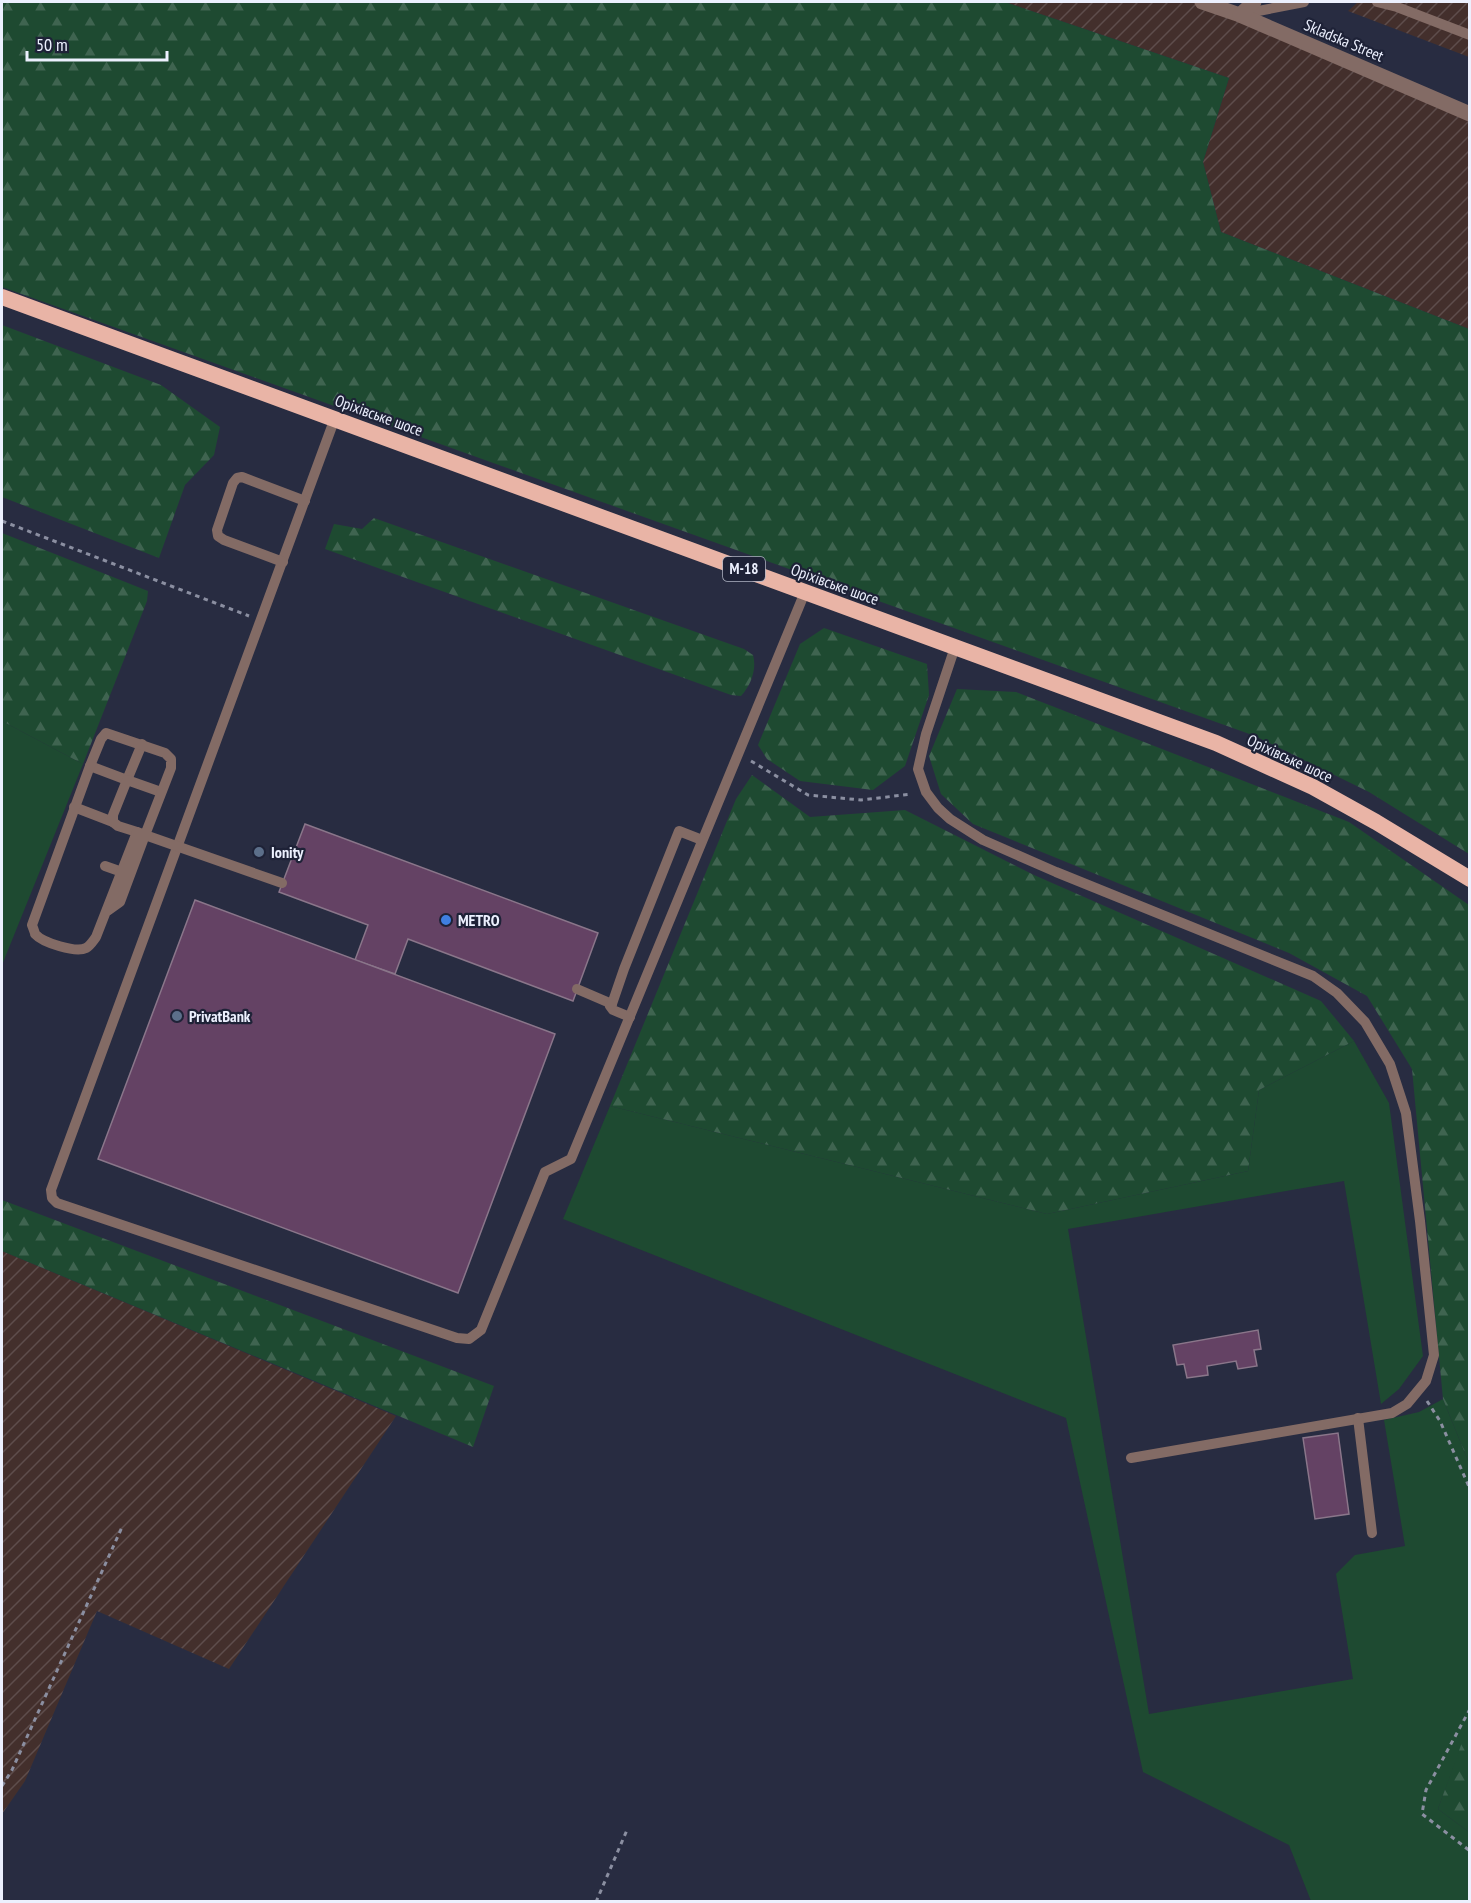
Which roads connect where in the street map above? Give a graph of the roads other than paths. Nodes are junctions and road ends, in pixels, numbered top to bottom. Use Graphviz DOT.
graph roads {
  1 [pos="1202,2"];
  2 [pos="1254,2"];
  3 [pos="1304,2"];
  4 [pos="1377,2"];
  5 [pos="1240,15"];
  6 [pos="1470,35"];
  7 [pos="1470,114"];
  8 [pos="2,297"];
  9 [pos="335,418"];
  10 [pos="305,501"];
  11 [pos="283,561"];
  12 [pos="805,592"];
  13 [pos="955,647"];
  14 [pos="142,744"];
  15 [pos="90,766"];
  16 [pos="127,780"];
  17 [pos="161,792"];
  18 [pos="74,807"];
  19 [pos="113,822"];
  20 [pos="142,835"];
  21 [pos="702,840"];
  22 [pos="179,846"];
  23 [pos="105,866"];
  24 [pos="122,872"];
  25 [pos="1470,879"];
  26 [pos="282,883"];
  27 [pos="106,912"];
  28 [pos="577,988"];
  29 [pos="612,1004"];
  30 [pos="630,1017"];
  31 [pos="1358,1418"];
  32 [pos="1131,1458"];
  33 [pos="1372,1533"];
  1 -- 5 [label="street, Skladska Street"];
  2 -- 5 [label="street"];
  3 -- 5 [label="lane"];
  4 -- 6 [label="lane"];
  5 -- 7 [label="street, Skladska Street"];
  8 -- 9 [label="highway, Оріхівське шосе / М-18"];
  9 -- 10 [label="lane"];
  9 -- 12 [label="highway, Оріхівське шосе / М-18"];
  10 -- 11 [label="lane"];
  10 -- 11 [label="lane"];
  11 -- 22 [label="lane"];
  12 -- 13 [label="highway, Оріхівське шосе / М-18"];
  12 -- 21 [label="lane"];
  13 -- 25 [label="highway, Оріхівське шосе / М-18"];
  13 -- 31 [label="lane"];
  14 -- 15 [label="lane"];
  14 -- 16 [label="lane"];
  14 -- 17 [label="lane"];
  15 -- 16 [label="lane"];
  15 -- 18 [label="lane"];
  16 -- 17 [label="lane"];
  16 -- 19 [label="lane"];
  17 -- 20 [label="lane"];
  18 -- 19 [label="lane"];
  18 -- 27 [label="lane"];
  19 -- 20 [label="lane"];
  20 -- 22 [label="lane"];
  20 -- 24 [label="lane"];
  20 -- 27 [label="lane"];
  21 -- 29 [label="lane"];
  21 -- 30 [label="lane"];
  22 -- 26 [label="lane"];
  22 -- 30 [label="lane"];
  23 -- 24 [label="lane"];
  24 -- 27 [label="lane"];
  28 -- 29 [label="lane"];
  29 -- 30 [label="lane"];
  31 -- 32 [label="lane"];
  31 -- 33 [label="lane"];
}
